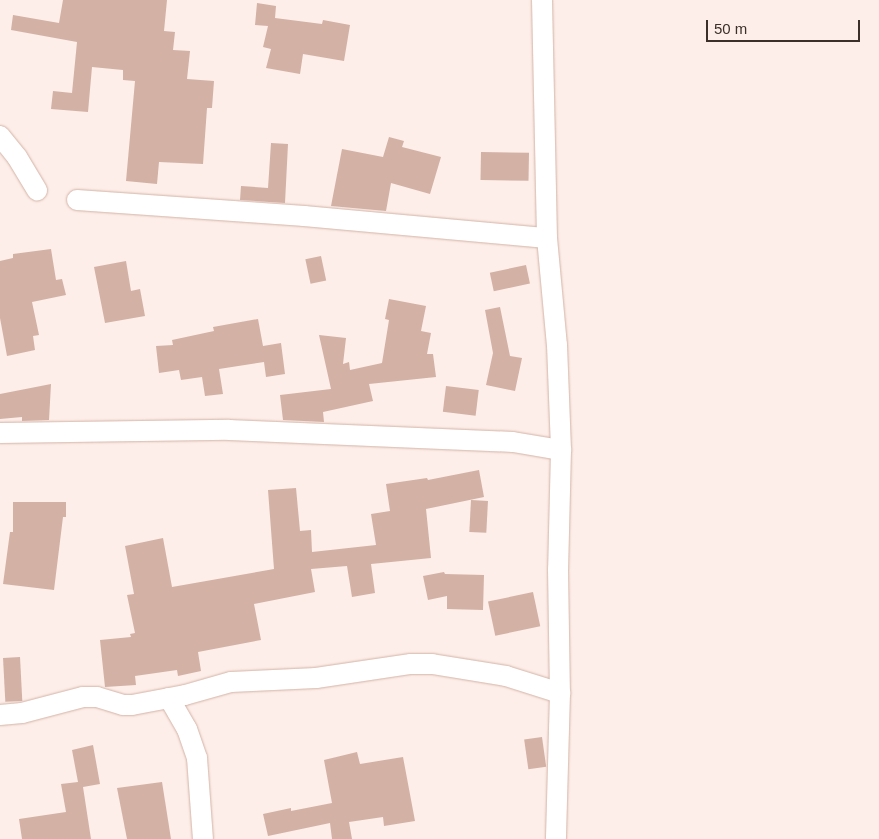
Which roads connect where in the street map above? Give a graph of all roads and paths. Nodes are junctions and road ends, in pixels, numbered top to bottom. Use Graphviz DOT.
graph roads {
  1 [pos="542,0"];
  2 [pos="0,136"];
  3 [pos="36,190"];
  4 [pos="76,200"];
  5 [pos="548,238"];
  6 [pos="0,433"];
  7 [pos="561,450"];
  8 [pos="560,693"];
  9 [pos="169,698"];
  10 [pos="0,715"];
  11 [pos="203,839"];
  12 [pos="556,839"];
  1 -- 5 [label="street"];
  2 -- 3 [label="street"];
  4 -- 5 [label="street"];
  5 -- 7 [label="street"];
  6 -- 7 [label="street"];
  7 -- 8 [label="street"];
  8 -- 9 [label="street"];
  8 -- 12 [label="street"];
  9 -- 10 [label="street"];
  9 -- 11 [label="street"];
}
